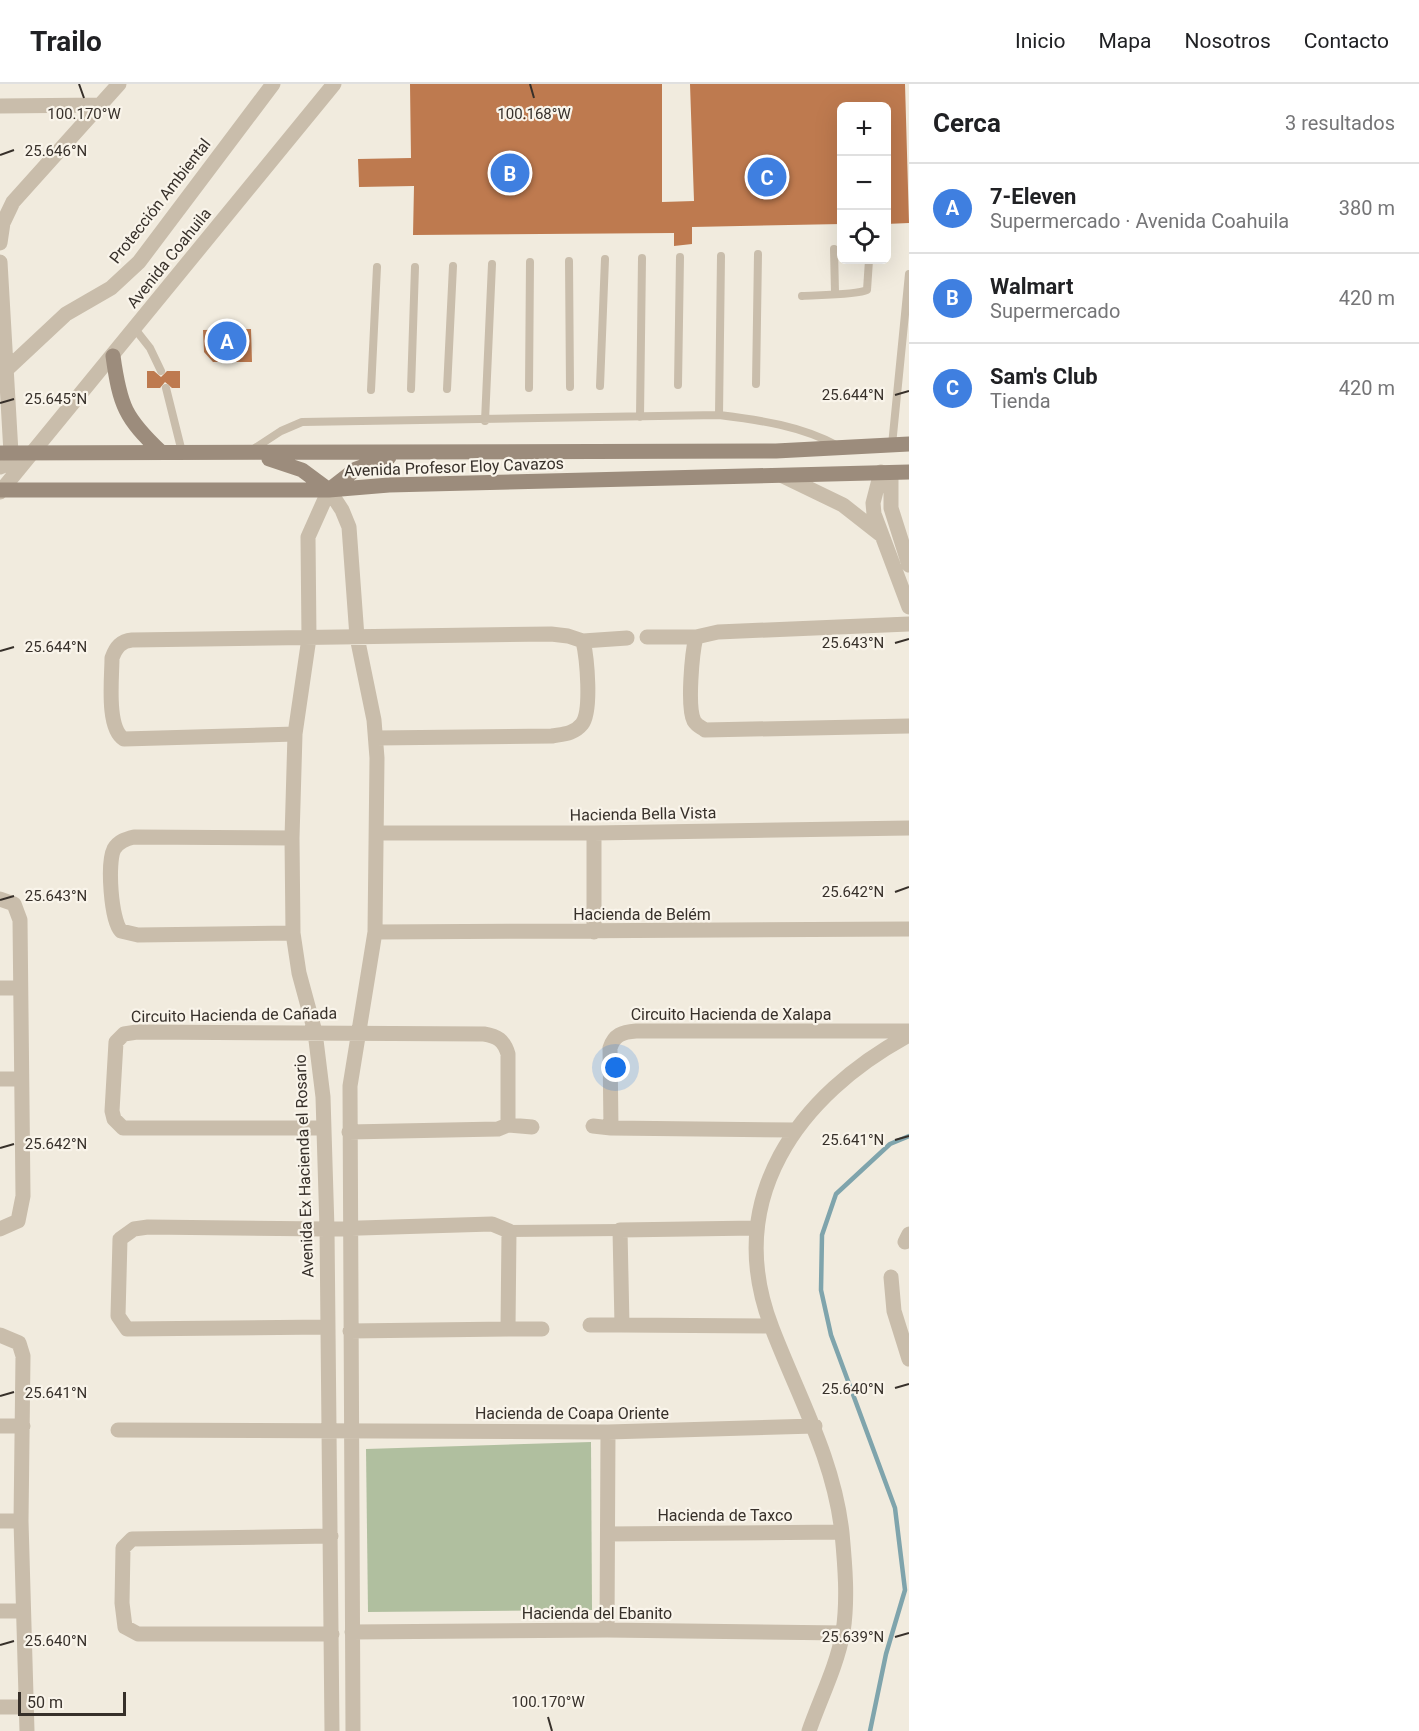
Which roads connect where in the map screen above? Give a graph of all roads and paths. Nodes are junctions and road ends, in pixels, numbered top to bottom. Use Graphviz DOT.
graph roads {
  1 [pos="120,84"];
  2 [pos="273,84"];
  3 [pos="334,84"];
  4 [pos="100,105"];
  5 [pos="0,106"];
  6 [pos="0,243"];
  7 [pos="834,249"];
  8 [pos="758,254"];
  9 [pos="721,256"];
  10 [pos="680,257"];
  11 [pos="642,258"];
  12 [pos="605,259"];
  13 [pos="569,261"];
  14 [pos="0,262"];
  15 [pos="530,262"];
  16 [pos="492,264"];
  17 [pos="869,264"];
  18 [pos="453,266"];
  19 [pos="377,267"];
  20 [pos="416,267"];
  21 [pos="909,274"];
  22 [pos="835,292"];
  23 [pos="802,296"];
  24 [pos="135,329"];
  25 [pos="113,356"];
  26 [pos="5,371"];
  27 [pos="161,371"];
  28 [pos="756,384"];
  29 [pos="678,385"];
  30 [pos="600,386"];
  31 [pos="570,387"];
  32 [pos="166,388"];
  33 [pos="529,388"];
  34 [pos="411,389"];
  35 [pos="447,389"];
  36 [pos="371,390"];
  37 [pos="719,415"];
  38 [pos="640,417"];
  39 [pos="485,421"];
  40 [pos="909,444"];
  41 [pos="892,445"];
  42 [pos="840,447"];
  43 [pos="161,452"];
  44 [pos="182,452"];
  45 [pos="6,453"];
  46 [pos="412,453"];
  47 [pos="33,454"];
  48 [pos="247,454"];
  49 [pos="0,467"];
  50 [pos="909,472"];
  51 [pos="886,473"];
  52 [pos="783,476"];
  53 [pos="1,490"];
  54 [pos="329,490"];
  55 [pos="886,542"];
  56 [pos="909,565"];
  57 [pos="909,608"];
  58 [pos="909,624"];
  59 [pos="357,637"];
  60 [pos="647,637"];
  61 [pos="696,637"];
  62 [pos="309,638"];
  63 [pos="627,638"];
  64 [pos="583,641"];
  65 [pos="909,726"];
  66 [pos="295,734"];
  67 [pos="376,738"];
  68 [pos="909,828"];
  69 [pos="377,833"];
  70 [pos="594,833"];
  71 [pos="292,837"];
  72 [pos="0,898"];
  73 [pos="909,929"];
  74 [pos="375,932"];
  75 [pos="594,932"];
  76 [pos="293,933"];
  77 [pos="0,988"];
  78 [pos="19,988"];
  79 [pos="315,1032"];
  80 [pos="358,1032"];
  81 [pos="909,1033"];
  82 [pos="0,1079"];
  83 [pos="20,1079"];
  84 [pos="508,1125"];
  85 [pos="594,1126"];
  86 [pos="532,1127"];
  87 [pos="324,1128"];
  88 [pos="611,1128"];
  89 [pos="794,1130"];
  90 [pos="349,1132"];
  91 [pos="350,1227"];
  92 [pos="756,1228"];
  93 [pos="0,1229"];
  94 [pos="327,1229"];
  95 [pos="620,1230"];
  96 [pos="509,1231"];
  97 [pos="891,1277"];
  98 [pos="901,1311"];
  99 [pos="590,1325"];
  100 [pos="622,1325"];
  101 [pos="771,1326"];
  102 [pos="327,1327"];
  103 [pos="508,1329"];
  104 [pos="542,1329"];
  105 [pos="350,1331"];
  106 [pos="0,1335"];
  107 [pos="909,1359"];
  108 [pos="0,1426"];
  109 [pos="23,1426"];
  110 [pos="815,1426"];
  111 [pos="118,1430"];
  112 [pos="352,1431"];
  113 [pos="329,1432"];
  114 [pos="608,1432"];
  115 [pos="0,1521"];
  116 [pos="21,1521"];
  117 [pos="842,1532"];
  118 [pos="608,1534"];
  119 [pos="332,1536"];
  120 [pos="0,1611"];
  121 [pos="23,1611"];
  122 [pos="607,1630"];
  123 [pos="352,1632"];
  124 [pos="332,1634"];
  125 [pos="843,1634"];
  126 [pos="0,1707"];
  127 [pos="26,1707"];
  128 [pos="27,1731"];
  129 [pos="332,1731"];
  130 [pos="353,1731"];
  131 [pos="809,1731"];
  1 -- 4 [label="street"];
  2 -- 26 [label="street, Protección Ambiental"];
  3 -- 24 [label="street, Avenida Coahuila"];
  4 -- 5 [label="street"];
  4 -- 6 [label="street"];
  7 -- 22 [label="lane"];
  8 -- 28 [label="lane"];
  9 -- 37 [label="lane"];
  10 -- 29 [label="lane"];
  11 -- 38 [label="lane"];
  12 -- 30 [label="lane"];
  13 -- 31 [label="lane"];
  14 -- 26 [label="street"];
  15 -- 33 [label="lane"];
  16 -- 39 [label="lane"];
  17 -- 22 [label="lane"];
  18 -- 35 [label="lane"];
  19 -- 36 [label="lane"];
  20 -- 34 [label="lane"];
  21 -- 41 [label="lane"];
  22 -- 23 [label="lane"];
  24 -- 25 [label="street, Avenida Coahuila"];
  24 -- 27 [label="lane"];
  25 -- 43 [label="main road"];
  25 -- 47 [label="street, Avenida Coahuila"];
  26 -- 45 [label="street"];
  32 -- 44 [label="lane"];
  37 -- 38 [label="lane"];
  37 -- 42 [label="lane"];
  38 -- 39 [label="lane"];
  39 -- 48 [label="lane"];
  40 -- 41 [label="main road, Avenida Profesor Eloy Cavazos"];
  41 -- 42 [label="main road, Avenida Profesor Eloy Cavazos"];
  42 -- 46 [label="main road, Avenida Profesor Eloy Cavazos"];
  43 -- 44 [label="main road, Avenida Profesor Eloy Cavazos"];
  43 -- 47 [label="main road, Avenida Profesor Eloy Cavazos"];
  44 -- 48 [label="main road, Avenida Profesor Eloy Cavazos"];
  45 -- 47 [label="main road, Avenida Profesor Eloy Cavazos"];
  46 -- 48 [label="main road, Avenida Profesor Eloy Cavazos"];
  46 -- 54 [label="main road"];
  47 -- 49 [label="street, Avenida Coahuila"];
  47 -- 53 [label="street, Avenida Coahuila"];
  48 -- 54 [label="main road"];
  50 -- 51 [label="main road, Avenida Profesor Eloy Cavazos"];
  51 -- 52 [label="main road, Avenida Profesor Eloy Cavazos"];
  51 -- 55 [label="street"];
  51 -- 56 [label="street"];
  52 -- 54 [label="main road, Avenida Profesor Eloy Cavazos"];
  52 -- 55 [label="street"];
  53 -- 54 [label="main road, Avenida Profesor Eloy Cavazos"];
  54 -- 59 [label="street"];
  54 -- 62 [label="street, Avenida Ex Hacienda el Rosario"];
  55 -- 57 [label="street"];
  58 -- 61 [label="street"];
  59 -- 62 [label="street"];
  59 -- 64 [label="street"];
  59 -- 67 [label="street"];
  60 -- 61 [label="street"];
  61 -- 65 [label="street"];
  62 -- 66 [label="street, Avenida Ex Hacienda el Rosario"];
  62 -- 66 [label="street"];
  63 -- 64 [label="street"];
  64 -- 67 [label="street"];
  66 -- 71 [label="street, Avenida Ex Hacienda el Rosario"];
  67 -- 69 [label="street"];
  68 -- 70 [label="street, Hacienda Bella Vista"];
  69 -- 70 [label="street, Hacienda Bella Vista"];
  69 -- 74 [label="street"];
  70 -- 75 [label="street"];
  71 -- 76 [label="street, Avenida Ex Hacienda el Rosario"];
  71 -- 76 [label="street"];
  72 -- 78 [label="street"];
  73 -- 75 [label="street, Hacienda de Belém"];
  74 -- 75 [label="street, Hacienda de Belém"];
  74 -- 80 [label="street"];
  76 -- 79 [label="street, Avenida Ex Hacienda el Rosario"];
  77 -- 78 [label="street"];
  78 -- 83 [label="street"];
  79 -- 80 [label="street, Circuito Hacienda de Cañada"];
  79 -- 87 [label="street, Avenida Ex Hacienda el Rosario"];
  79 -- 87 [label="street, Circuito Hacienda de Cañada"];
  80 -- 84 [label="street, Circuito Hacienda de Cañada"];
  80 -- 90 [label="street"];
  81 -- 88 [label="street, Circuito Hacienda de Xalapa"];
  81 -- 89 [label="street"];
  82 -- 83 [label="street"];
  83 -- 93 [label="street"];
  84 -- 86 [label="street"];
  84 -- 90 [label="street"];
  85 -- 88 [label="street"];
  87 -- 94 [label="street, Avenida Ex Hacienda el Rosario"];
  88 -- 89 [label="street"];
  89 -- 92 [label="street"];
  90 -- 91 [label="street"];
  91 -- 94 [label="street"];
  91 -- 96 [label="street"];
  91 -- 105 [label="street"];
  92 -- 95 [label="street"];
  92 -- 101 [label="street"];
  94 -- 102 [label="street, Avenida Ex Hacienda el Rosario"];
  94 -- 102 [label="street"];
  95 -- 96 [label="street"];
  95 -- 100 [label="street"];
  96 -- 103 [label="street"];
  97 -- 98 [label="street"];
  98 -- 107 [label="street"];
  99 -- 100 [label="street"];
  100 -- 101 [label="street"];
  101 -- 110 [label="street"];
  102 -- 113 [label="street, Avenida Ex Hacienda el Rosario"];
  103 -- 104 [label="street"];
  103 -- 105 [label="street"];
  105 -- 112 [label="street"];
  106 -- 109 [label="street"];
  108 -- 109 [label="street"];
  109 -- 116 [label="street"];
  110 -- 114 [label="street, Hacienda de Coapa Oriente"];
  110 -- 117 [label="street"];
  111 -- 113 [label="street, Hacienda de Coapa Oriente"];
  112 -- 113 [label="street, Hacienda de Coapa Oriente"];
  112 -- 114 [label="street, Hacienda de Coapa Oriente"];
  112 -- 123 [label="street"];
  113 -- 119 [label="street, Avenida Ex Hacienda el Rosario"];
  114 -- 118 [label="street"];
  115 -- 116 [label="street"];
  116 -- 121 [label="street"];
  117 -- 118 [label="street, Hacienda de Taxco"];
  117 -- 125 [label="street"];
  118 -- 122 [label="street"];
  119 -- 124 [label="street, Avenida Ex Hacienda el Rosario"];
  119 -- 124 [label="street"];
  120 -- 121 [label="street"];
  121 -- 127 [label="street"];
  122 -- 123 [label="street, Hacienda del Ebanito"];
  122 -- 125 [label="street, Hacienda del Ebanito"];
  123 -- 130 [label="street"];
  124 -- 129 [label="street, Avenida Ex Hacienda el Rosario"];
  125 -- 131 [label="street"];
  126 -- 127 [label="street"];
  127 -- 128 [label="street"];
}
